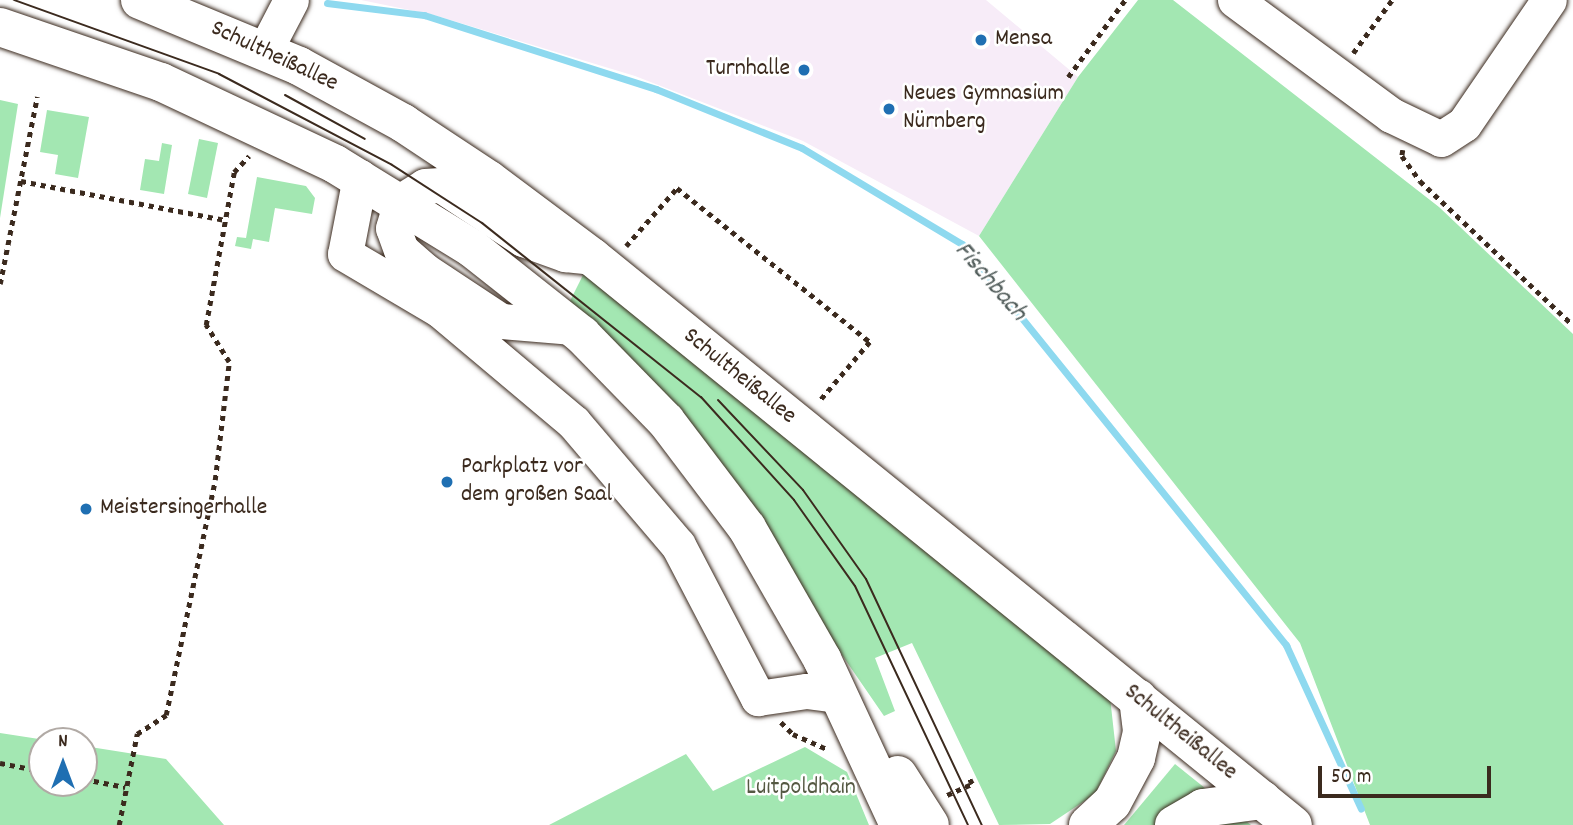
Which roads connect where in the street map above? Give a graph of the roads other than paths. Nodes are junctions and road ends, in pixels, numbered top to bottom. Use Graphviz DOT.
graph roads {
  1 [pos="140,0"];
  2 [pos="291,0"];
  3 [pos="1549,0"];
  4 [pos="1244,3"];
  5 [pos="1,28"];
  6 [pos="265,50"];
  7 [pos="360,177"];
  8 [pos="401,201"];
  9 [pos="610,251"];
  10 [pos="839,695"];
  11 [pos="1138,698"];
  12 [pos="845,742"];
  13 [pos="1262,800"];
  14 [pos="899,825"];
  15 [pos="930,825"];
  16 [pos="1088,825"];
  17 [pos="1174,825"];
  18 [pos="1293,825"];
  1 -- 6 [label="main road, Schultheißallee"];
  2 -- 6 [label="street"];
  3 -- 4 [label="street"];
  5 -- 7 [label="main road"];
  6 -- 9 [label="main road, Schultheißallee"];
  7 -- 8 [label="main road"];
  7 -- 10 [label="street"];
  8 -- 9 [label="street"];
  8 -- 10 [label="main road"];
  9 -- 11 [label="main road, Schultheißallee"];
  10 -- 12 [label="main road"];
  11 -- 13 [label="main road, Schultheißallee"];
  11 -- 16 [label="main road"];
  12 -- 14 [label="main road"];
  12 -- 15 [label="main road"];
  13 -- 17 [label="main road"];
  13 -- 18 [label="main road, Schultheißallee"];
}
